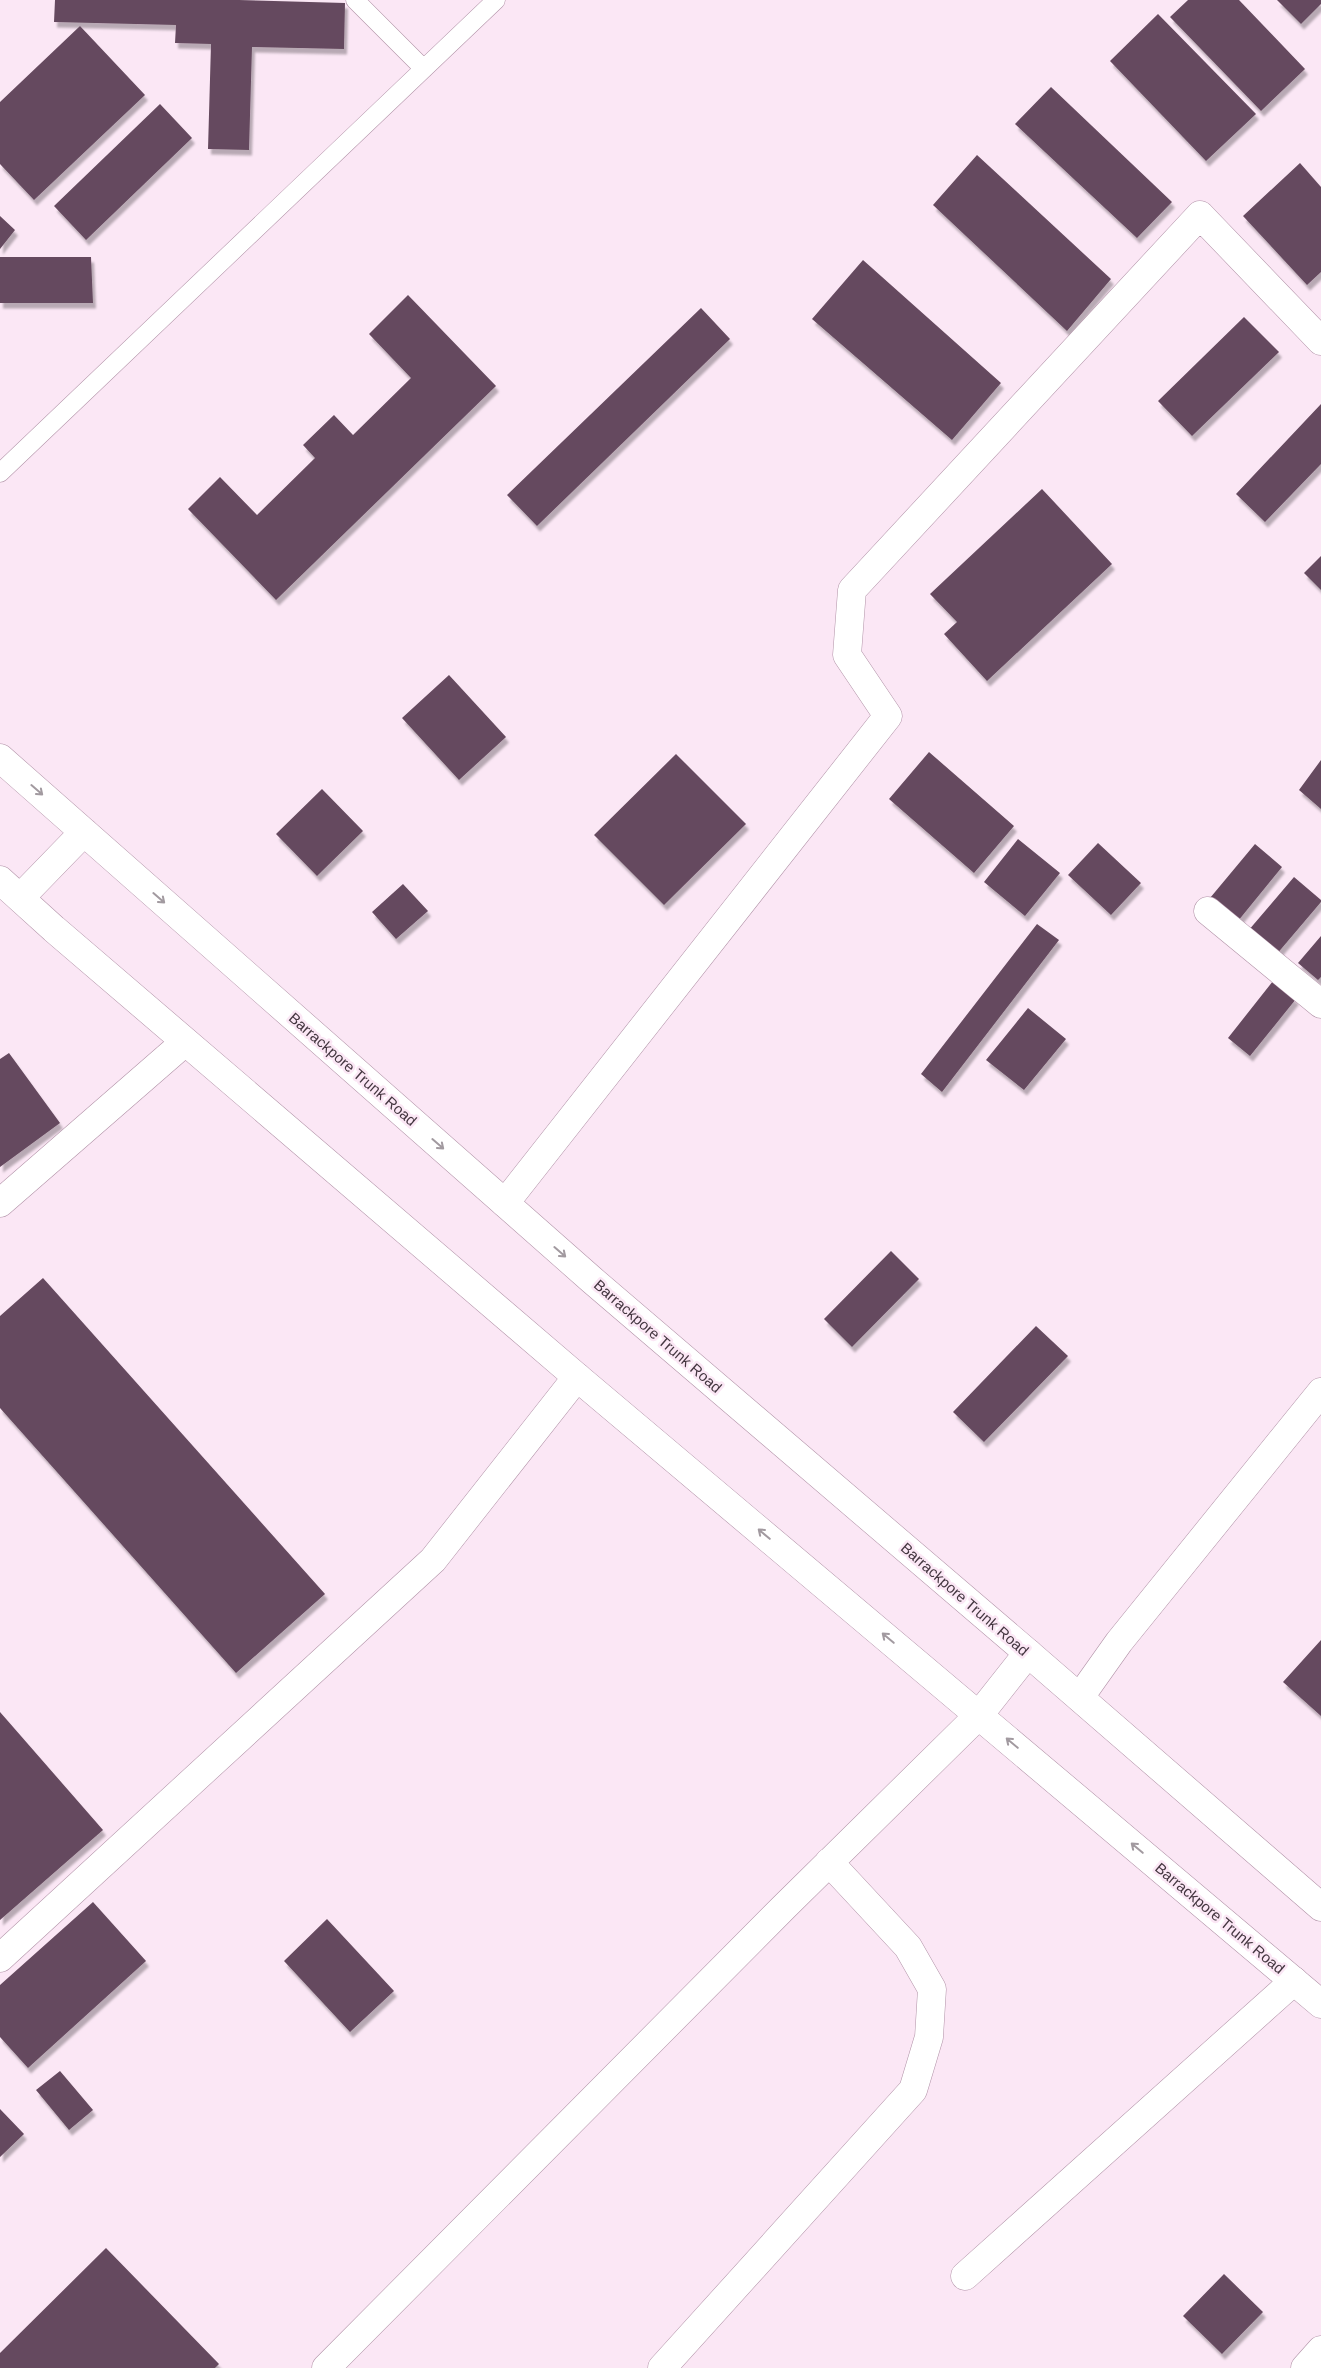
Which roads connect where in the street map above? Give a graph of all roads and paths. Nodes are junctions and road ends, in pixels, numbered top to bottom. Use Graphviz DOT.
graph roads {
  1 [pos="355,0"];
  2 [pos="496,0"];
  3 [pos="424,69"];
  4 [pos="1321,341"];
  5 [pos="0,473"];
  6 [pos="0,758"];
  7 [pos="84,832"];
  8 [pos="0,880"];
  9 [pos="20,898"];
  10 [pos="1208,911"];
  11 [pos="1321,1004"];
  12 [pos="185,1042"];
  13 [pos="0,1203"];
  14 [pos="506,1203"];
  15 [pos="578,1377"];
  16 [pos="1321,1392"];
  17 [pos="1028,1653"];
  18 [pos="1080,1697"];
  19 [pos="979,1715"];
  20 [pos="829,1862"];
  21 [pos="1321,1907"];
  22 [pos="0,1958"];
  23 [pos="1294,1980"];
  24 [pos="1321,2004"];
  25 [pos="965,2276"];
  26 [pos="1321,2350"];
  27 [pos="326,2368"];
  28 [pos="662,2368"];
  29 [pos="1305,2368"];
  1 -- 3 [label="lane"];
  2 -- 3 [label="lane"];
  3 -- 5 [label="lane"];
  4 -- 14 [label="street"];
  6 -- 7 [label="street, Barrackpore Trunk Road, one-way"];
  7 -- 9 [label="street"];
  7 -- 14 [label="street, Barrackpore Trunk Road, one-way"];
  8 -- 9 [label="street, Barrackpore Trunk Road"];
  9 -- 12 [label="street, Barrackpore Trunk Road"];
  10 -- 11 [label="street"];
  12 -- 13 [label="street"];
  12 -- 15 [label="street, Barrackpore Trunk Road"];
  14 -- 17 [label="street, Barrackpore Trunk Road, one-way"];
  19 -- 15 [label="street, Barrackpore Trunk Road, one-way"];
  15 -- 22 [label="street"];
  16 -- 18 [label="street"];
  17 -- 18 [label="street, Barrackpore Trunk Road"];
  17 -- 19 [label="street"];
  18 -- 21 [label="street, Barrackpore Trunk Road"];
  19 -- 20 [label="street"];
  23 -- 19 [label="street, Barrackpore Trunk Road, one-way"];
  20 -- 27 [label="street"];
  20 -- 28 [label="street"];
  23 -- 24 [label="street, Barrackpore Trunk Road"];
  23 -- 25 [label="street"];
  26 -- 29 [label="street"];
}
